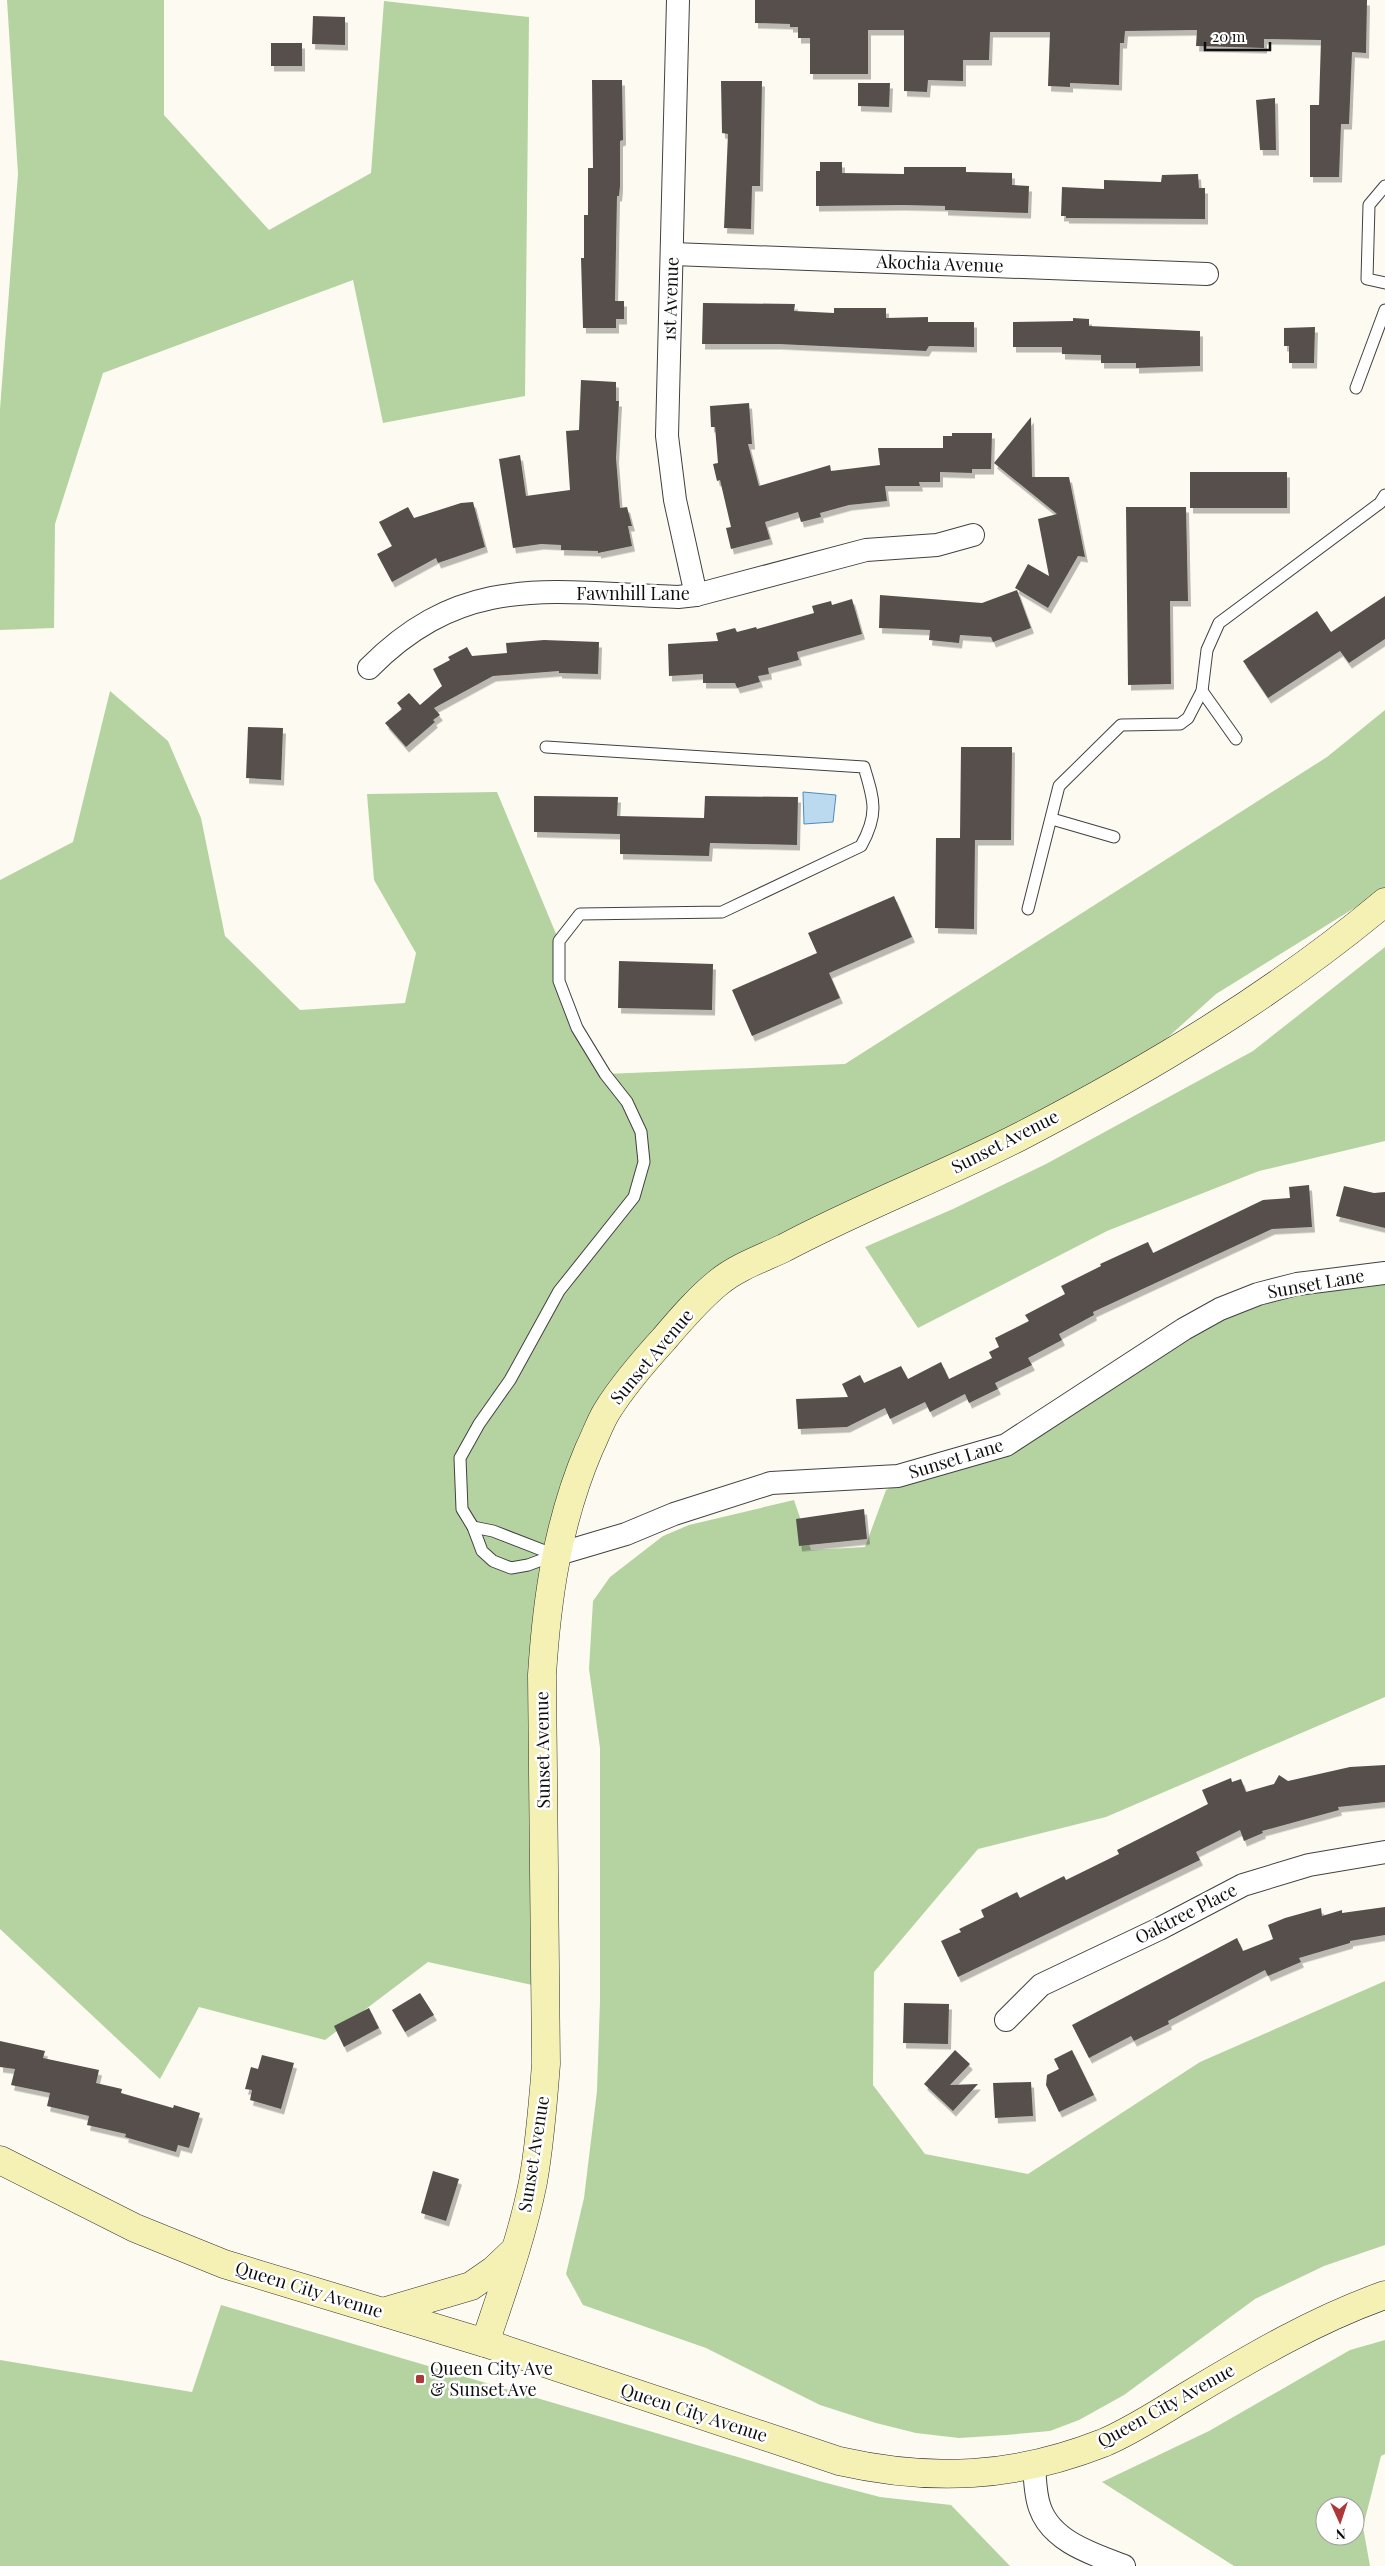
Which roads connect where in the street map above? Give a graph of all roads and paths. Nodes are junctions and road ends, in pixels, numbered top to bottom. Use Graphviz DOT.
graph roads {
  1 [pos="678,0"];
  2 [pos="1385,186"];
  3 [pos="673,254"];
  4 [pos="1207,274"];
  5 [pos="1385,283"];
  6 [pos="1385,310"];
  7 [pos="1356,388"];
  8 [pos="1385,496"];
  9 [pos="973,535"];
  10 [pos="696,595"];
  11 [pos="368,668"];
  12 [pos="1202,691"];
  13 [pos="1236,739"];
  14 [pos="546,747"];
  15 [pos="1052,819"];
  16 [pos="1114,837"];
  17 [pos="1385,902"];
  18 [pos="1028,909"];
  19 [pos="1385,1273"];
  20 [pos="474,1527"];
  21 [pos="555,1555"];
  22 [pos="1385,1852"];
  23 [pos="1006,2020"];
  24 [pos="0,2160"];
  25 [pos="516,2249"];
  26 [pos="1385,2295"];
  27 [pos="383,2312"];
  28 [pos="485,2343"];
  29 [pos="1034,2465"];
  30 [pos="1124,2566"];
  1 -- 3 [label="street, 1st Avenue"];
  2 -- 5 [label="lane"];
  3 -- 4 [label="street, Akochia Avenue"];
  3 -- 10 [label="street, 1st Avenue"];
  6 -- 7 [label="lane"];
  8 -- 12 [label="lane"];
  9 -- 10 [label="street, Fawnhill Lane"];
  10 -- 11 [label="street, Fawnhill Lane"];
  12 -- 13 [label="lane"];
  12 -- 15 [label="lane"];
  14 -- 20 [label="lane"];
  15 -- 16 [label="lane"];
  15 -- 18 [label="lane"];
  17 -- 21 [label="street, Sunset Avenue"];
  19 -- 21 [label="street, Sunset Lane"];
  20 -- 21 [label="lane"];
  20 -- 21 [label="lane"];
  21 -- 25 [label="street, Sunset Avenue"];
  22 -- 23 [label="street, Oaktree Place"];
  24 -- 27 [label="street, Queen City Avenue"];
  25 -- 27 [label="street"];
  25 -- 28 [label="street, Sunset Avenue"];
  26 -- 29 [label="street, Queen City Avenue"];
  27 -- 28 [label="street, Queen City Avenue"];
  28 -- 29 [label="street, Queen City Avenue"];
  29 -- 30 [label="street"];
}
